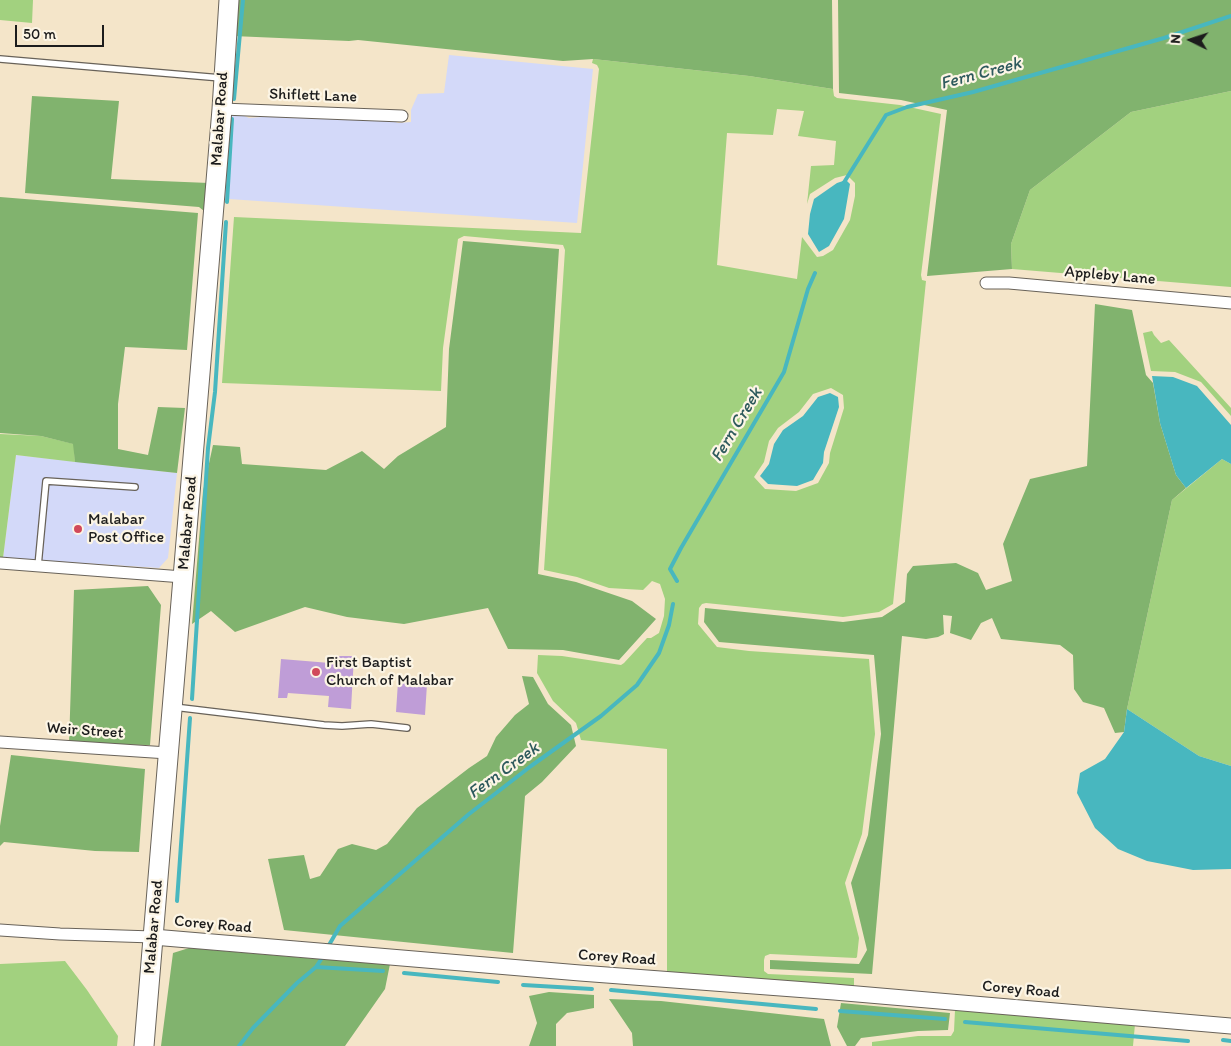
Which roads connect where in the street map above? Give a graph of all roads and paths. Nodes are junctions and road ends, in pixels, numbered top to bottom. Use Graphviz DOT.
graph roads {
  1 [pos="229,0"];
  2 [pos="0,59"];
  3 [pos="223,78"];
  4 [pos="222,109"];
  5 [pos="402,116"];
  6 [pos="986,283"];
  7 [pos="1231,303"];
  8 [pos="135,487"];
  9 [pos="0,563"];
  10 [pos="38,566"];
  11 [pos="183,577"];
  12 [pos="172,707"];
  13 [pos="407,728"];
  14 [pos="0,742"];
  15 [pos="168,753"];
  16 [pos="0,930"];
  17 [pos="153,937"];
  18 [pos="1231,1026"];
  19 [pos="144,1046"];
  1 -- 3 [label="main road, Malabar Road"];
  2 -- 3 [label="lane"];
  3 -- 4 [label="main road, Malabar Road"];
  4 -- 5 [label="street, Shiflett Lane"];
  4 -- 11 [label="main road, Malabar Road"];
  6 -- 7 [label="street, Appleby Lane"];
  8 -- 10 [label="lane"];
  9 -- 10 [label="street"];
  10 -- 11 [label="street"];
  11 -- 12 [label="main road, Malabar Road"];
  12 -- 13 [label="lane"];
  12 -- 15 [label="main road, Malabar Road"];
  14 -- 15 [label="street, Weir Street"];
  15 -- 17 [label="main road, Malabar Road"];
  16 -- 17 [label="street, Corey Road"];
  17 -- 18 [label="street, Corey Road"];
  17 -- 19 [label="main road, Malabar Road"];
}
